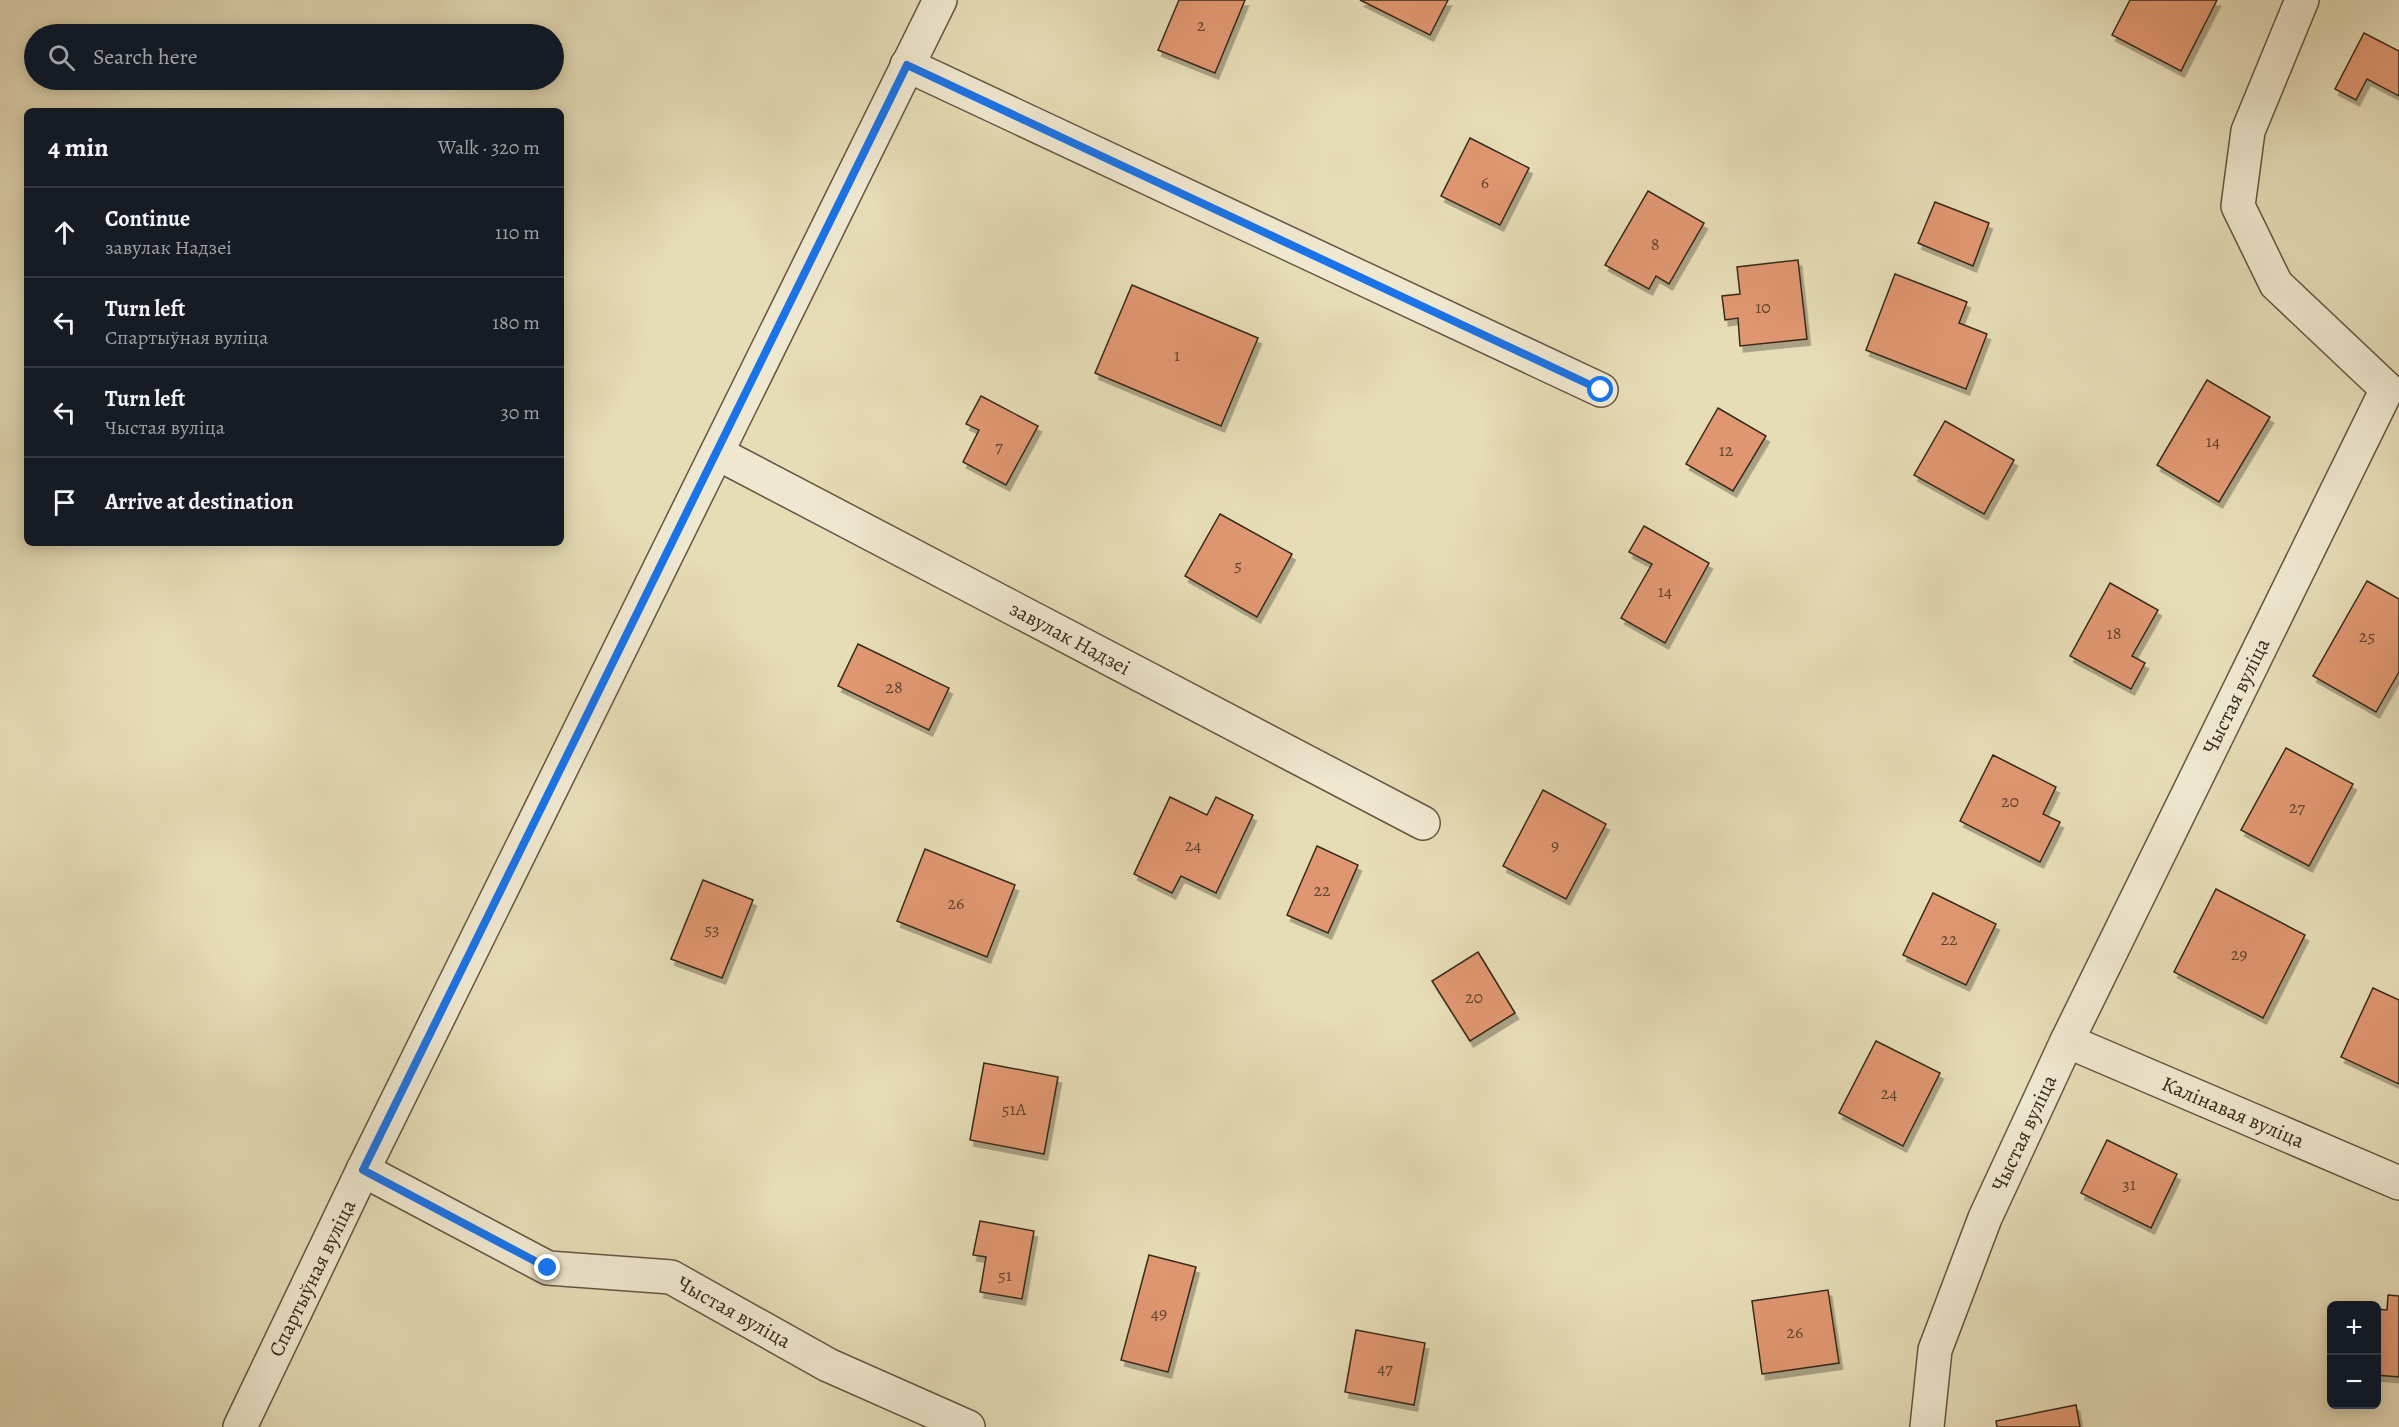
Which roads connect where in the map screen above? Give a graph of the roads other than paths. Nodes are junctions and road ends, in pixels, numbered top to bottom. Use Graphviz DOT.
graph roads {
  1 [pos="940,0"];
  2 [pos="2302,0"];
  3 [pos="907,65"];
  4 [pos="1601,390"];
  5 [pos="2393,392"];
  6 [pos="717,453"];
  7 [pos="1423,823"];
  8 [pos="2067,1041"];
  9 [pos="363,1170"];
  10 [pos="2399,1183"];
  11 [pos="240,1427"];
  12 [pos="968,1427"];
  13 [pos="1927,1427"];
  1 -- 3 [label="street, Спартыўная вуліца"];
  2 -- 5 [label="street, Чыстая вуліца"];
  3 -- 4 [label="street"];
  3 -- 6 [label="street, Спартыўная вуліца"];
  5 -- 8 [label="street, Чыстая вуліца"];
  6 -- 7 [label="street, завулак Надзеі"];
  6 -- 9 [label="street, Спартыўная вуліца"];
  8 -- 10 [label="street, Калінавая вуліца"];
  8 -- 13 [label="street, Чыстая вуліца"];
  9 -- 11 [label="street, Спартыўная вуліца"];
  9 -- 12 [label="street, Чыстая вуліца"];
}
